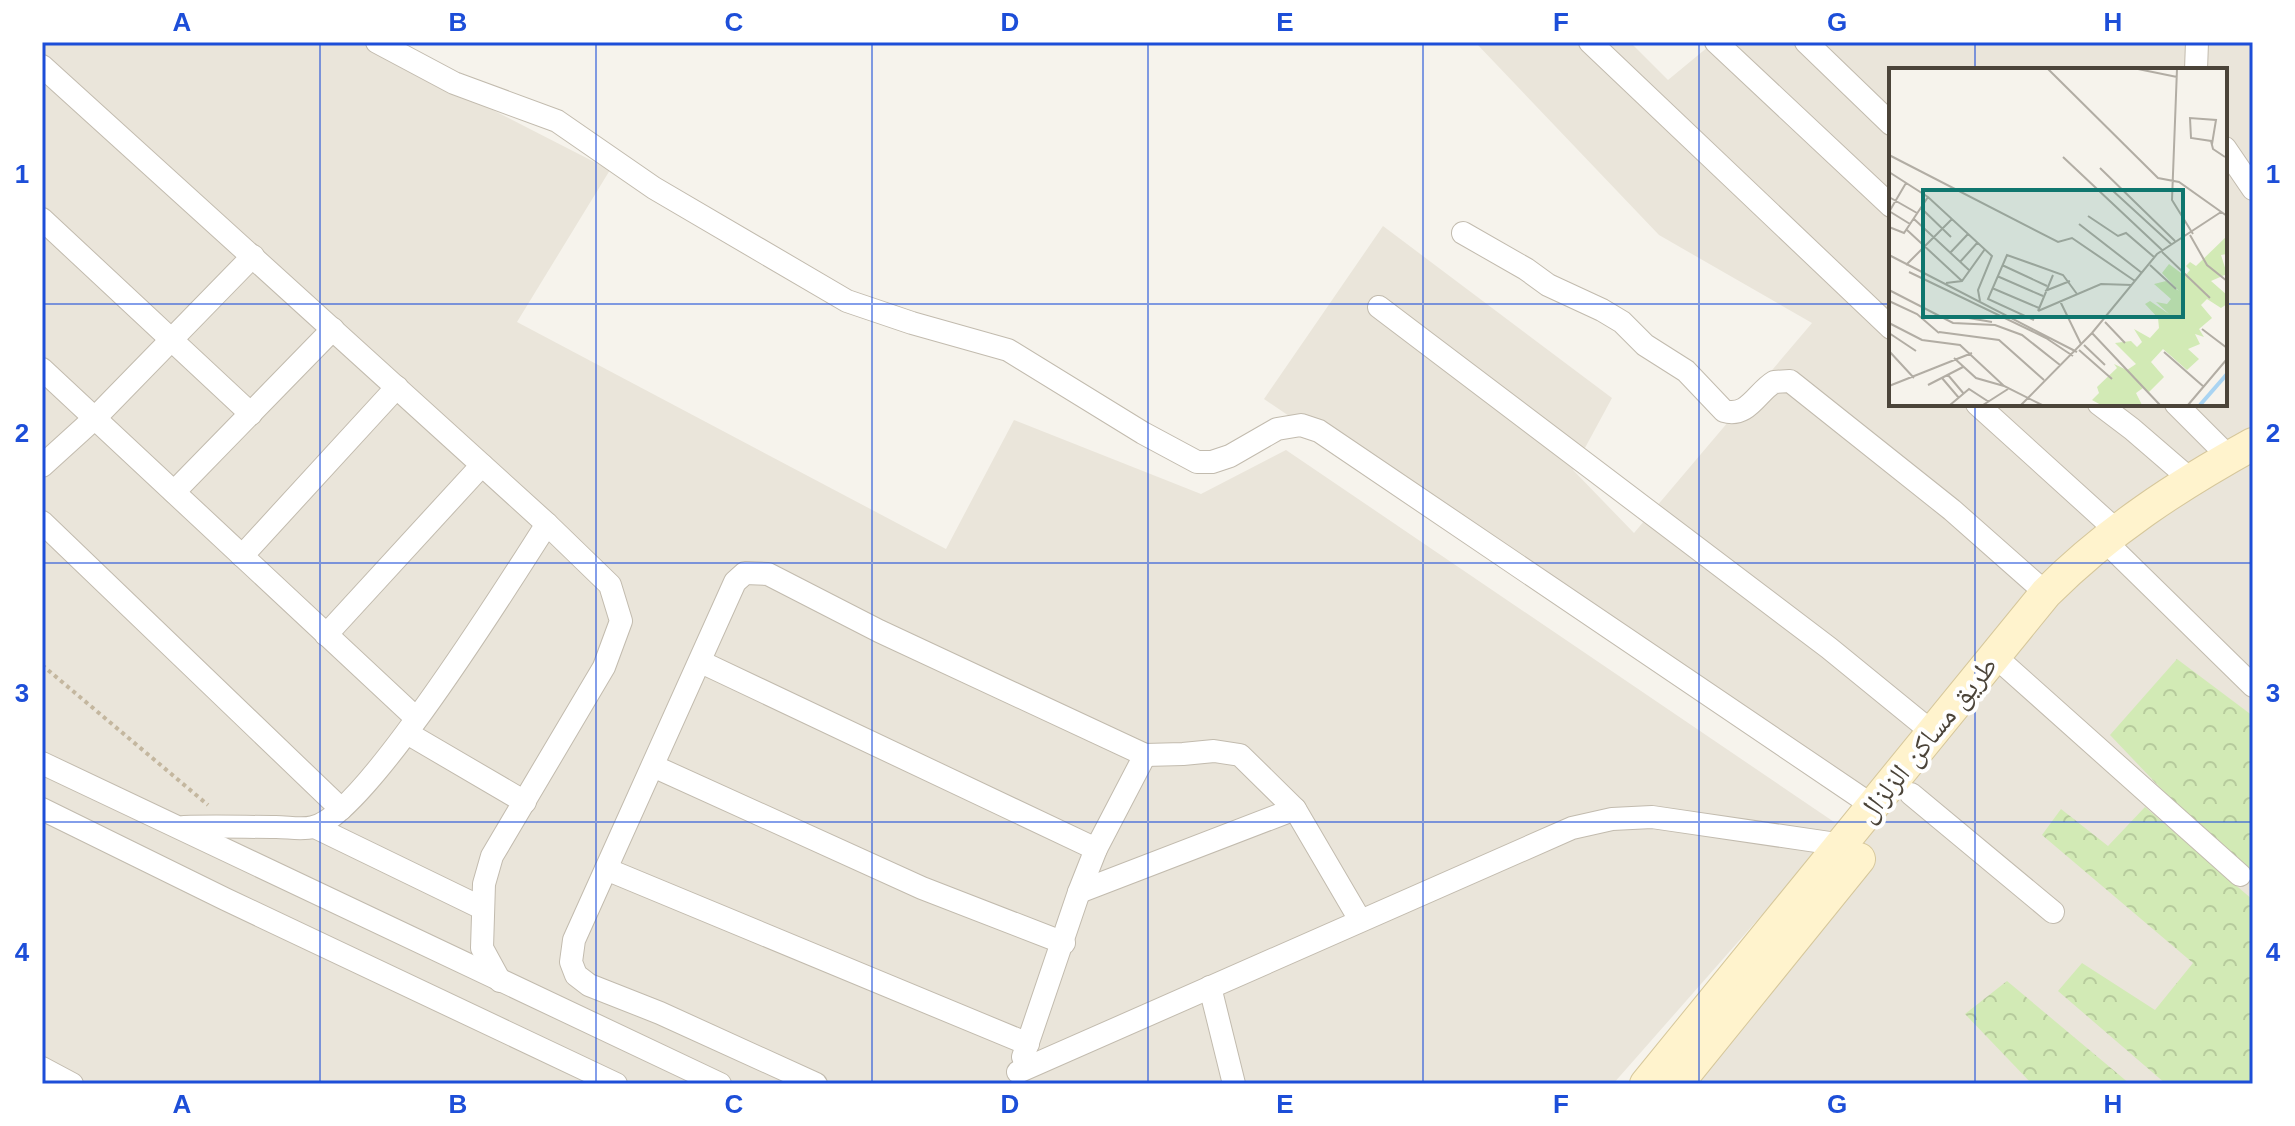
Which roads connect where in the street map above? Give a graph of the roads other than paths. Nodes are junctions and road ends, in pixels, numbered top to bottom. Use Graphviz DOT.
graph roads {
  1 [pos="377,42"];
  2 [pos="1590,42"];
  3 [pos="1716,42"];
  4 [pos="1806,42"];
  5 [pos="2197,42"];
  6 [pos="43,68"];
  7 [pos="2196,68"];
  8 [pos="1889,122"];
  9 [pos="2227,151"];
  10 [pos="2253,189"];
  11 [pos="1889,204"];
  12 [pos="42,219"];
  13 [pos="1463,233"];
  14 [pos="253,256"];
  15 [pos="1379,307"];
  16 [pos="1889,326"];
  17 [pos="333,329"];
  18 [pos="171,341"];
  19 [pos="42,369"];
  20 [pos="397,387"];
  21 [pos="1979,406"];
  22 [pos="2102,406"];
  23 [pos="2179,406"];
  24 [pos="251,414"];
  25 [pos="96,417"];
  26 [pos="2245,452"];
  27 [pos="482,465"];
  28 [pos="42,466"];
  29 [pos="2190,479"];
  30 [pos="174,492"];
  31 [pos="42,522"];
  32 [pos="547,524"];
  33 [pos="2114,539"];
  34 [pos="242,556"];
  35 [pos="2046,593"];
  36 [pos="326,635"];
  37 [pos="701,662"];
  38 [pos="2007,667"];
  39 [pos="2253,686"];
  40 [pos="411,726"];
  41 [pos="1932,732"];
  42 [pos="1145,755"];
  43 [pos="42,763"];
  44 [pos="653,766"];
  45 [pos="1911,794"];
  46 [pos="525,802"];
  47 [pos="1873,806"];
  48 [pos="42,809"];
  49 [pos="341,809"];
  50 [pos="1295,809"];
  51 [pos="179,827"];
  52 [pos="315,827"];
  53 [pos="1855,846"];
  54 [pos="1096,849"];
  55 [pos="606,869"];
  56 [pos="2240,875"];
  57 [pos="1079,892"];
  58 [pos="482,908"];
  59 [pos="2053,912"];
  60 [pos="1360,920"];
  61 [pos="1064,943"];
  62 [pos="500,981"];
  63 [pos="1210,987"];
  64 [pos="1028,1044"];
  65 [pos="42,1068"];
  66 [pos="1015,1078"];
  67 [pos="72,1084"];
  68 [pos="616,1084"];
  69 [pos="720,1084"];
  70 [pos="816,1084"];
  71 [pos="1234,1084"];
  72 [pos="1646,1084"];
  73 [pos="1677,1084"];
  1 -- 47 [label="street"];
  2 -- 16 [label="street"];
  3 -- 11 [label="street"];
  4 -- 8 [label="street"];
  5 -- 7 [label="street"];
  6 -- 14 [label="street"];
  9 -- 10 [label="street"];
  12 -- 18 [label="street"];
  13 -- 35 [label="street"];
  14 -- 17 [label="street"];
  14 -- 18 [label="street"];
  15 -- 41 [label="street"];
  17 -- 20 [label="street"];
  17 -- 24 [label="street"];
  18 -- 24 [label="street"];
  18 -- 25 [label="street"];
  19 -- 25 [label="street"];
  20 -- 27 [label="street"];
  20 -- 34 [label="street"];
  21 -- 33 [label="street"];
  22 -- 29 [label="street"];
  23 -- 26 [label="street"];
  24 -- 30 [label="street"];
  25 -- 28 [label="street"];
  25 -- 30 [label="street"];
  26 -- 29 [label="street, طريق مساكن الزلزال"];
  26 -- 33 [label="street, طريق مساكن الزلزال"];
  27 -- 32 [label="street"];
  27 -- 36 [label="street"];
  29 -- 33 [label="street, طريق مساكن الزلزال"];
  30 -- 34 [label="street"];
  31 -- 49 [label="street"];
  32 -- 40 [label="street"];
  32 -- 46 [label="street"];
  33 -- 35 [label="street, طريق مساكن الزلزال"];
  33 -- 38 [label="street, طريق مساكن الزلزال"];
  33 -- 39 [label="street"];
  34 -- 36 [label="street"];
  35 -- 41 [label="street, طريق مساكن الزلزال"];
  36 -- 40 [label="street"];
  37 -- 42 [label="street"];
  37 -- 44 [label="street"];
  37 -- 54 [label="street"];
  38 -- 45 [label="street, طريق مساكن الزلزال"];
  38 -- 56 [label="street"];
  40 -- 46 [label="street"];
  40 -- 49 [label="street"];
  41 -- 47 [label="street, طريق مساكن الزلزال"];
  42 -- 50 [label="street"];
  42 -- 54 [label="street"];
  43 -- 51 [label="street"];
  44 -- 55 [label="street"];
  44 -- 61 [label="street"];
  45 -- 53 [label="street, طريق مساكن الزلزال"];
  45 -- 59 [label="street"];
  46 -- 58 [label="street"];
  47 -- 53 [label="street, طريق مساكن الزلزال"];
  48 -- 68 [label="street"];
  49 -- 52 [label="street"];
  50 -- 57 [label="street"];
  50 -- 60 [label="street"];
  51 -- 52 [label="street"];
  51 -- 62 [label="street"];
  52 -- 58 [label="street"];
  53 -- 60 [label="street"];
  53 -- 72 [label="street, طريق مساكن الزلزال"];
  53 -- 73 [label="street, طريق مساكن الزلزال"];
  54 -- 57 [label="street"];
  55 -- 64 [label="street"];
  55 -- 70 [label="street"];
  57 -- 61 [label="street"];
  58 -- 62 [label="street"];
  60 -- 63 [label="street"];
  61 -- 64 [label="street"];
  62 -- 69 [label="street"];
  63 -- 66 [label="street"];
  63 -- 71 [label="street"];
  64 -- 66 [label="street"];
  65 -- 67 [label="street"];
}
